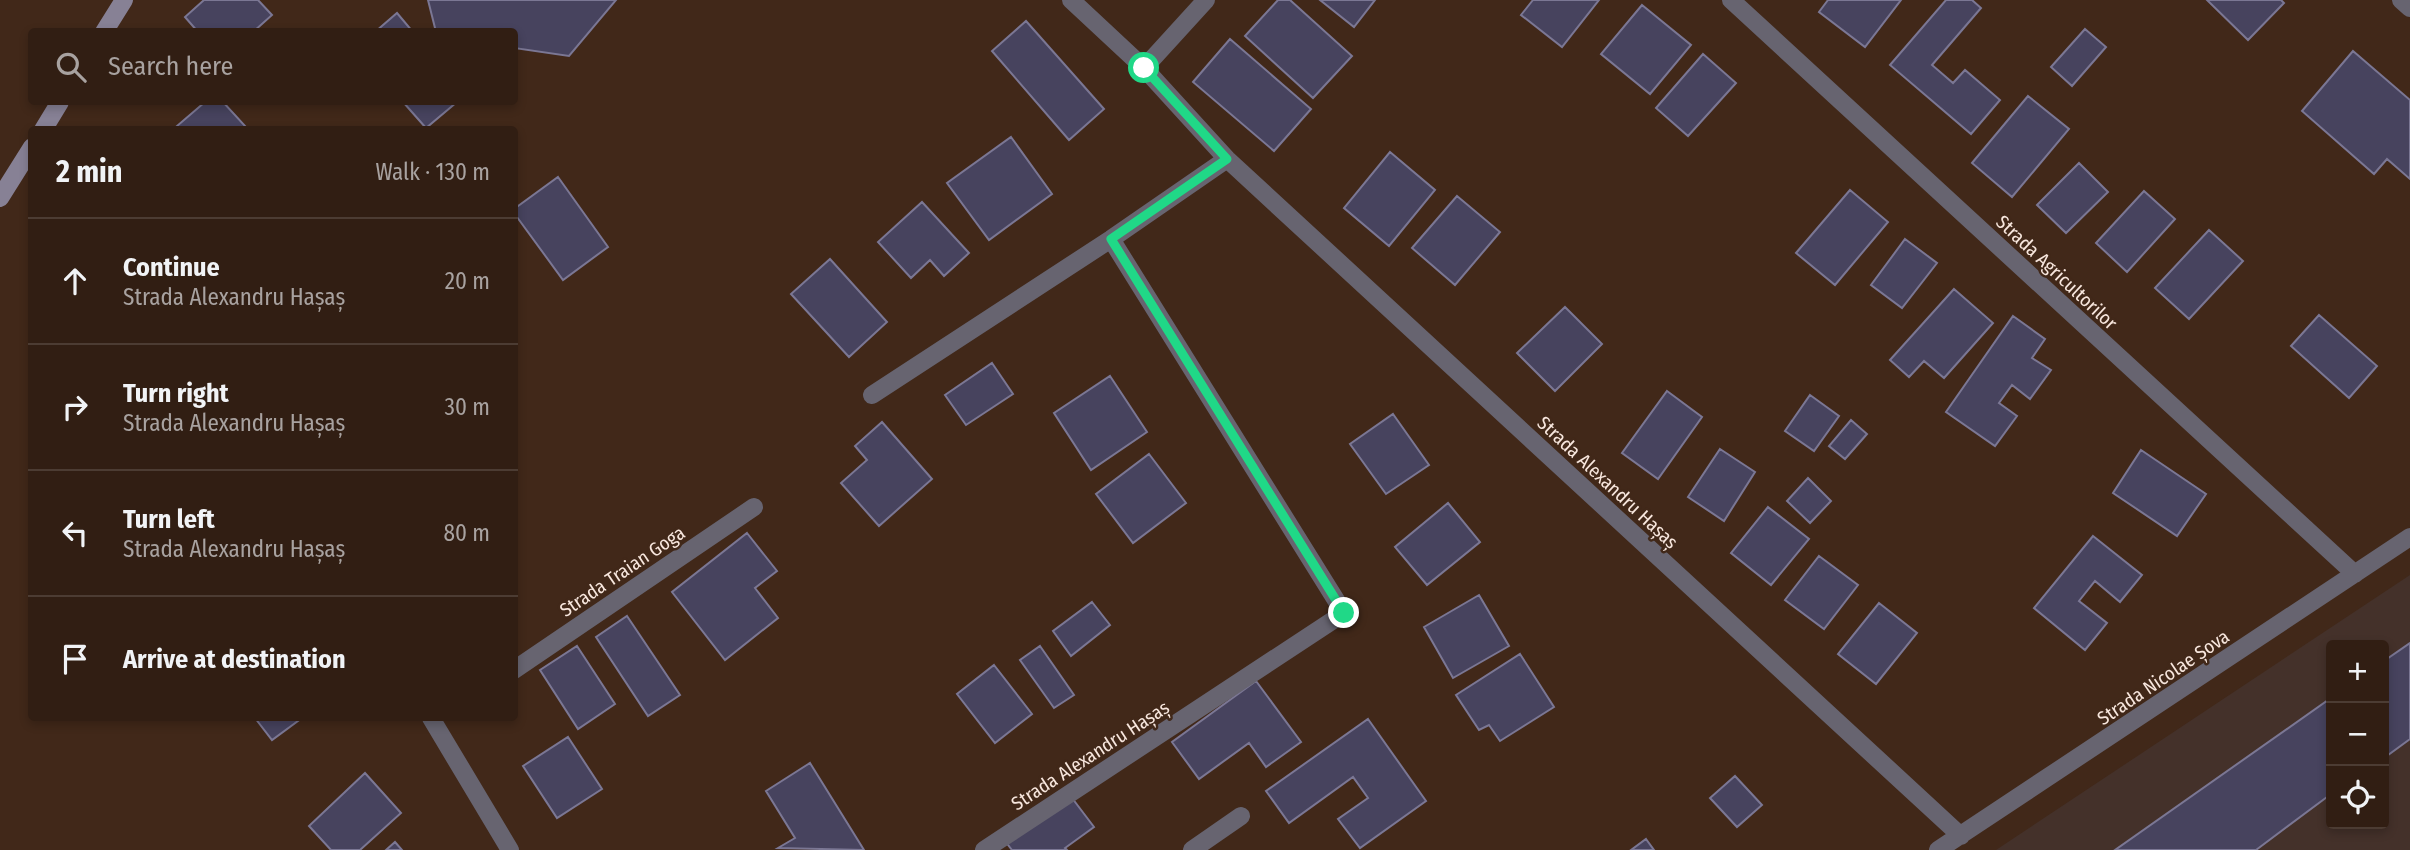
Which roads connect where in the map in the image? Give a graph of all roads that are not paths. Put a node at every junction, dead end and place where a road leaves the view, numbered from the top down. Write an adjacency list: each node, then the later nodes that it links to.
1 (124, 0): 7 (street)
2 (1071, 0): 8 (street, Strada Alexandru Hașaș)
3 (1206, 0): 8 (street)
4 (1731, 0): 18 (street, Strada Agricultorilor)
5 (2401, 0): 6 (street)
6 (2410, 8)
7 (106, 28)
8 (1144, 68): 12 (street, Strada Alexandru Hașaș)
9 (58, 105): 10 (street)
10 (46, 126)
11 (28, 153): 13 (street)
12 (1227, 159): 14 (street); 22 (street, Strada Alexandru Hașaș)
13 (0, 198)
14 (1111, 239): 15 (street); 24 (street, Strada Alexandru Hașaș)
15 (872, 395)
16 (754, 507): 19 (street, Strada Traian Goga)
17 (2410, 537): 18 (street, Strada Nicolae Șova)
18 (2355, 575): 22 (street, Strada Nicolae Șova)
19 (518, 667)
20 (438, 721): 23 (street)
21 (1241, 816): 25 (street)
22 (1961, 836): 26 (street, Strada Nicolae Șova)
23 (510, 850)
24 (984, 850)
25 (1192, 850)
26 (1938, 850)

